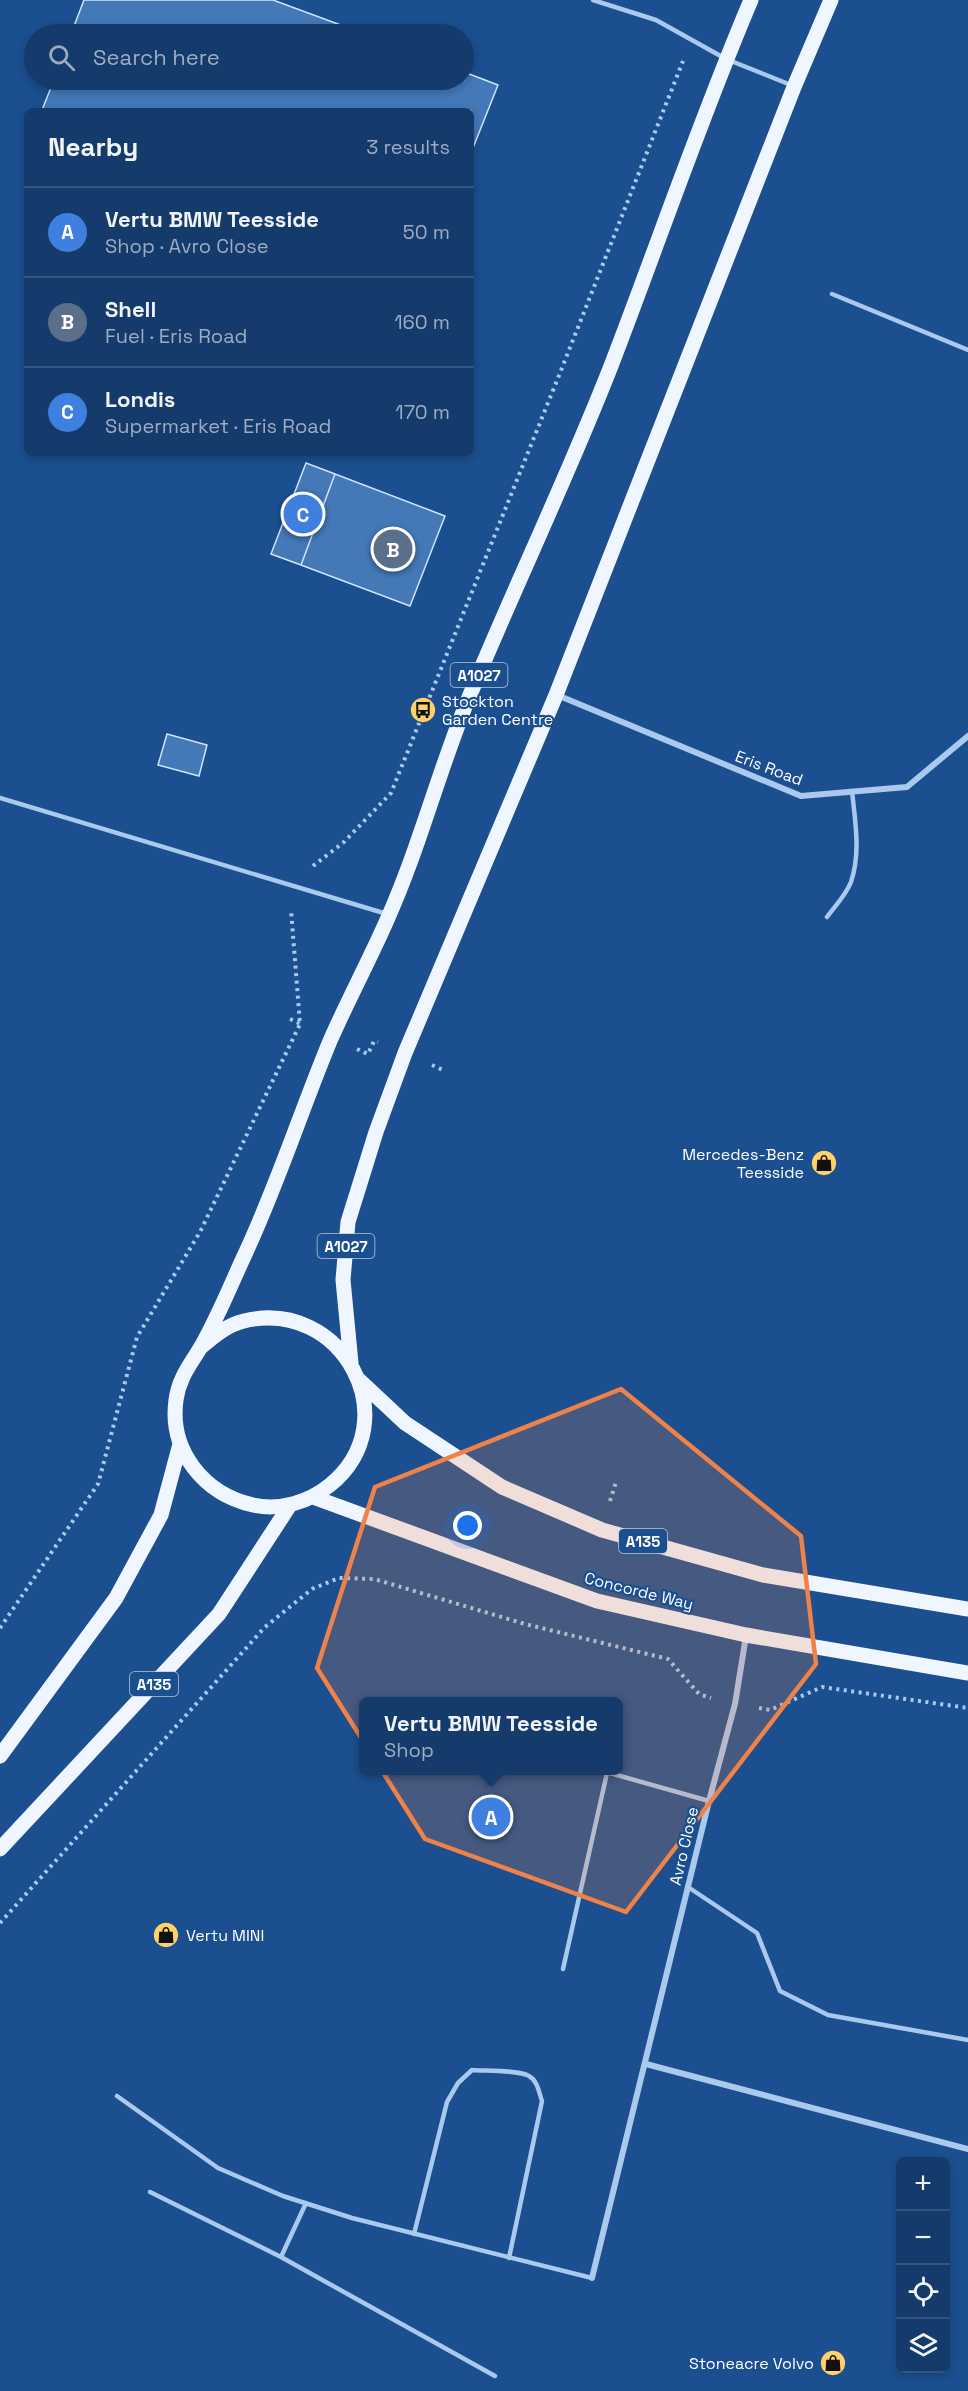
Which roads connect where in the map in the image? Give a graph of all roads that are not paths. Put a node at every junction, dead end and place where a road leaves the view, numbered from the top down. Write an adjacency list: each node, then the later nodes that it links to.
1 (593, 0): 4 (lane)
2 (751, 0): 4 (main road, A1027)
3 (831, 0): 5 (main road, A1027)
4 (726, 59): 5 (lane); 12 (main road, A1027)
5 (794, 87): 8 (main road, A1027)
6 (832, 294): 7 (lane)
7 (968, 350)
8 (556, 695): 10 (street, Eris Road); 15 (main road, A1027)
9 (968, 736): 10 (street, Eris Road)
10 (852, 791): 13 (lane)
11 (0, 798): 12 (lane)
12 (389, 915): 14 (main road, A1027)
13 (827, 917)
14 (201, 1347): 15 (main road); 17 (main road)
15 (351, 1363): 16 (main road)
16 (358, 1379): 18 (main road); 20 (main road, A135)
17 (180, 1444): 19 (main road); 23 (main road)
18 (314, 1497): 19 (main road); 21 (main road, Concorde Way)
19 (290, 1505): 27 (main road, A135)
20 (968, 1609)
21 (746, 1635): 22 (main road, Concorde Way); 26 (street, Avro Close)
22 (968, 1673)
23 (0, 1756)
24 (606, 1775): 29 (lane)
25 (613, 1775): 26 (lane)
26 (709, 1801): 28 (street, Avro Close)
27 (0, 1849)
28 (688, 1887): 30 (lane); 31 (street, Avro Close)
29 (563, 1969)
30 (968, 2040)
31 (646, 2064): 33 (street); 39 (street, Avro Close)
32 (117, 2096): 35 (lane)
33 (968, 2149)
34 (150, 2192): 37 (lane)
35 (306, 2203): 36 (lane); 37 (lane)
36 (414, 2234): 38 (lane); 38 (lane)
37 (281, 2257): 40 (lane)
38 (509, 2258): 39 (lane)
39 (592, 2278)
40 (495, 2376)

